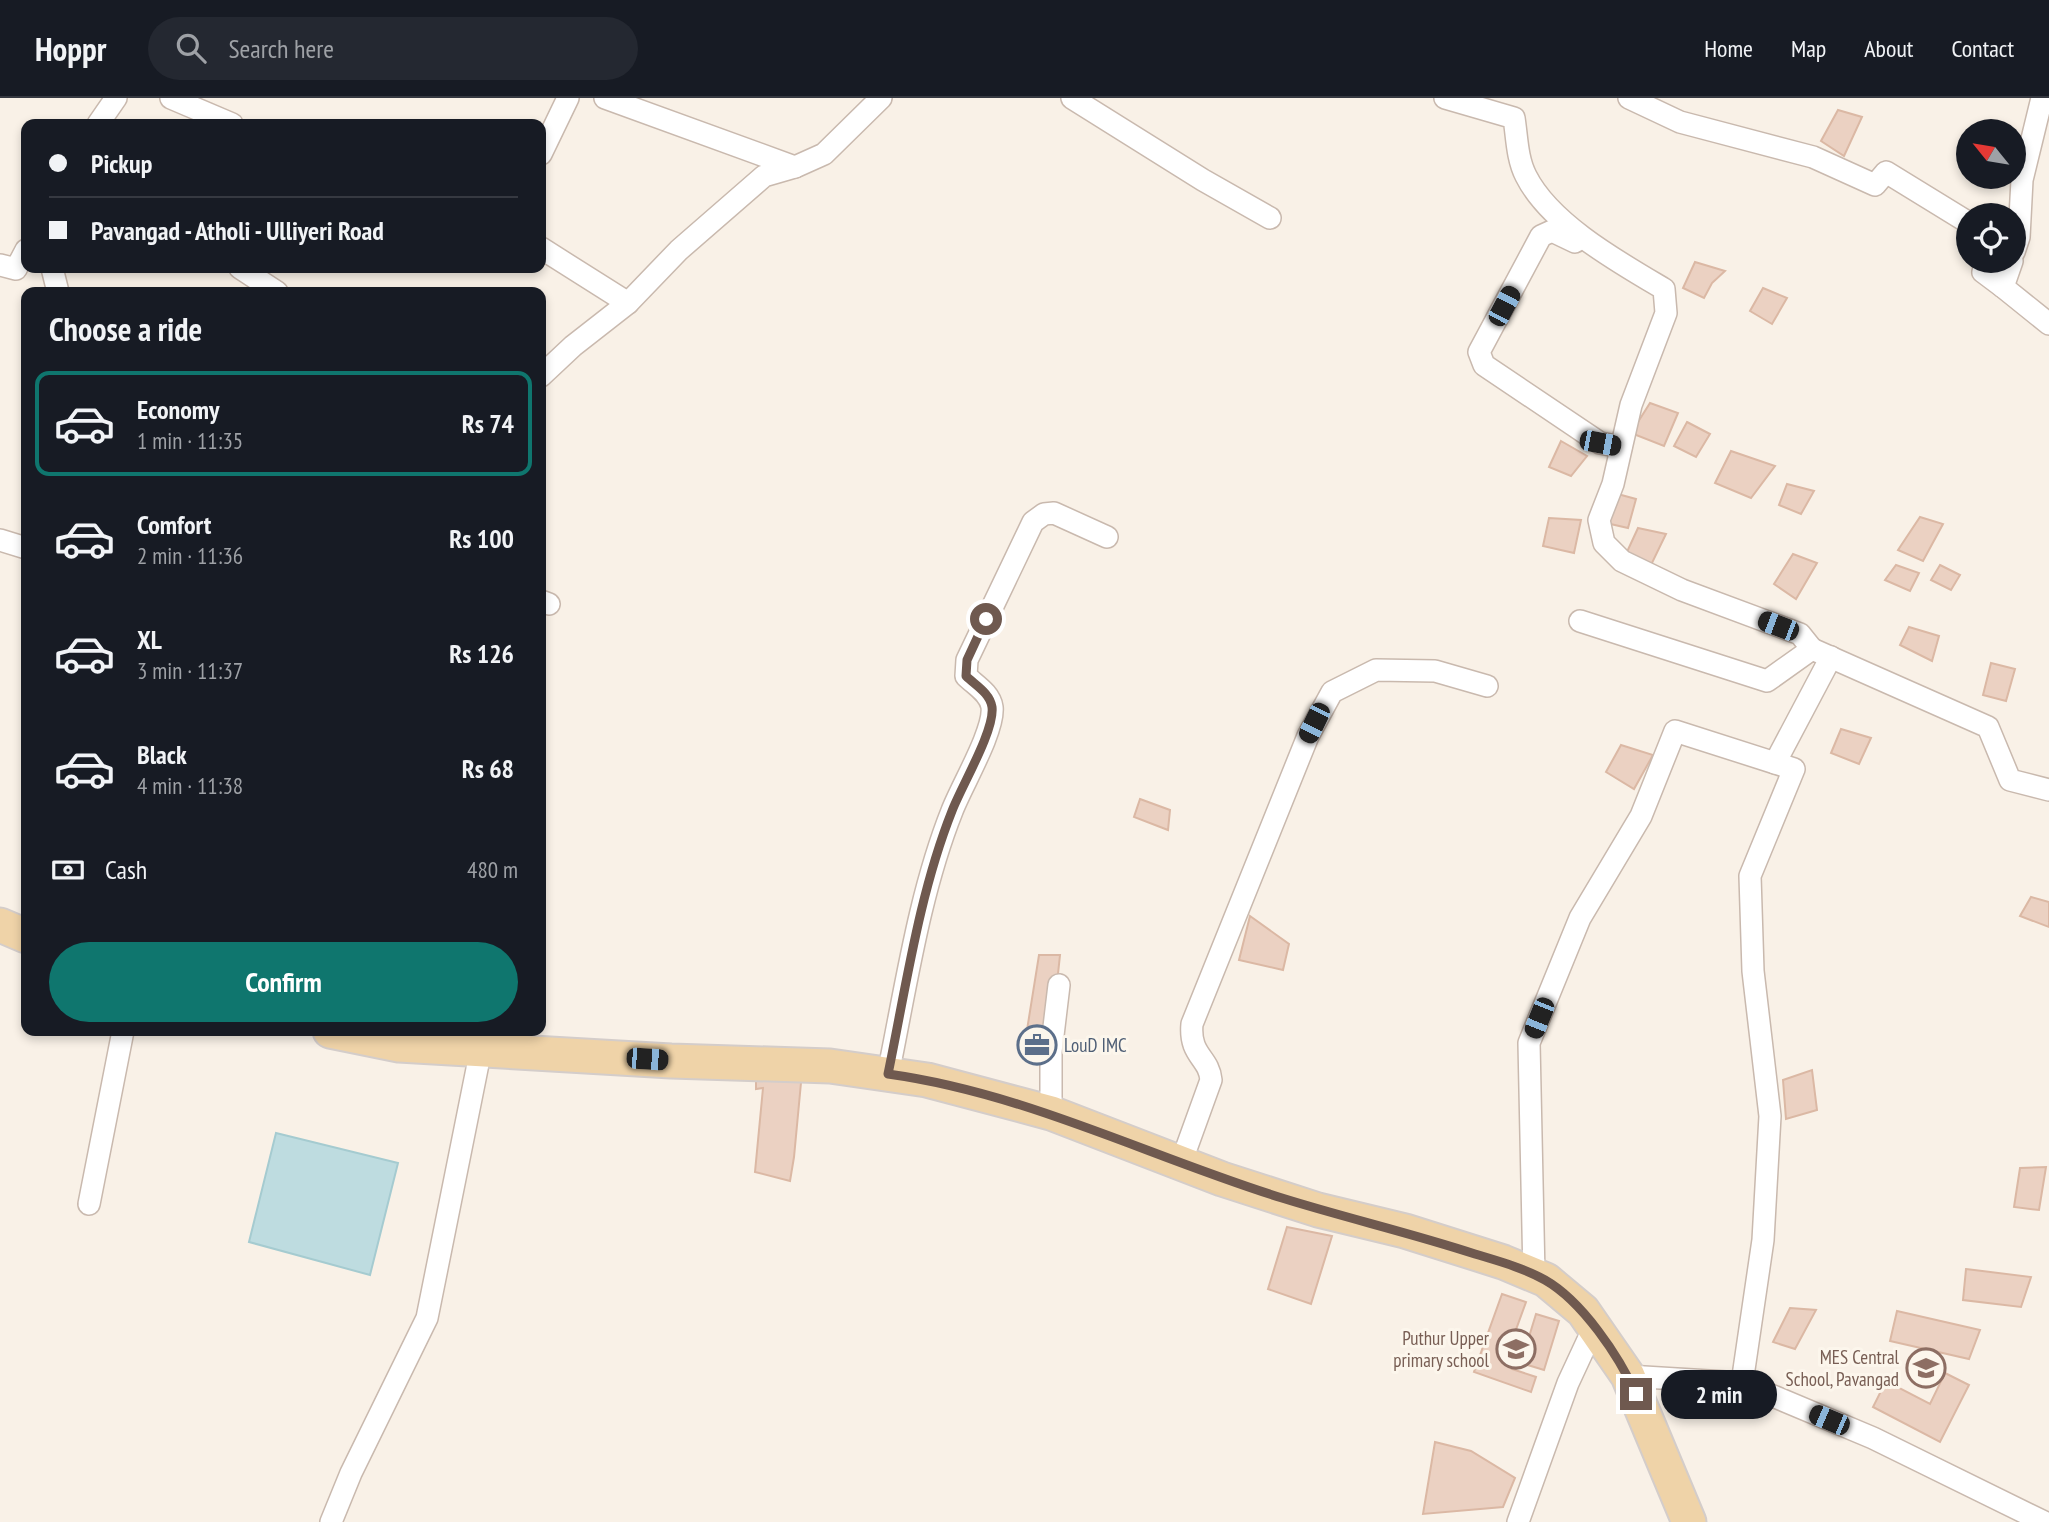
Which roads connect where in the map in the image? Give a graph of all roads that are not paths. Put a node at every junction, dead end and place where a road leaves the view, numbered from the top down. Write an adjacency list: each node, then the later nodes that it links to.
1 (116, 98): 11 (street)
2 (171, 98): 12 (street)
3 (568, 98): 13 (street)
4 (605, 98): 14 (street)
5 (881, 98): 14 (street)
6 (1072, 98): 17 (street)
7 (1445, 98): 10 (street)
8 (1629, 98): 16 (street)
9 (2042, 98): 15 (street)
10 (1518, 108): 18 (street)
11 (101, 119)
12 (220, 119)
13 (546, 144)
14 (795, 167): 27 (street)
15 (2021, 203)
16 (1956, 214)
17 (1270, 218)
18 (1580, 236): 30 (street); 30 (street)
19 (546, 251): 27 (street)
20 (21, 260): 21 (street)
21 (0, 265)
22 (248, 273): 25 (street)
23 (1984, 273): 26 (street)
24 (2007, 273): 26 (street)
25 (268, 287)
26 (2003, 287): 28 (street)
27 (628, 303): 29 (street)
28 (2049, 324)
29 (546, 371)
30 (1621, 447): 35 (street)
31 (1107, 537): 45 (street)
32 (0, 540): 33 (street)
33 (21, 546)
34 (1580, 621): 35 (street)
35 (1821, 653): 37 (street); 38 (street)
36 (1487, 686): 47 (street)
37 (1775, 763): 49 (street); 52 (street)
38 (2049, 790)
39 (0, 925): 40 (main road)
40 (21, 934)
41 (1059, 985): 46 (street)
42 (122, 1036): 48 (street)
43 (355, 1036): 44 (main road)
44 (481, 1049): 45 (main road); 53 (street)
45 (888, 1074): 46 (main road)
46 (1051, 1113): 47 (main road)
47 (1181, 1163): 49 (main road)
48 (89, 1204)
49 (1534, 1275): 50 (main road)
50 (1594, 1327): 51 (main road); 54 (street)
51 (1628, 1376): 52 (street); 55 (main road)
52 (1742, 1383): 56 (street)
53 (331, 1522)
54 (1518, 1522)
55 (1689, 1522)
56 (2044, 1522)

